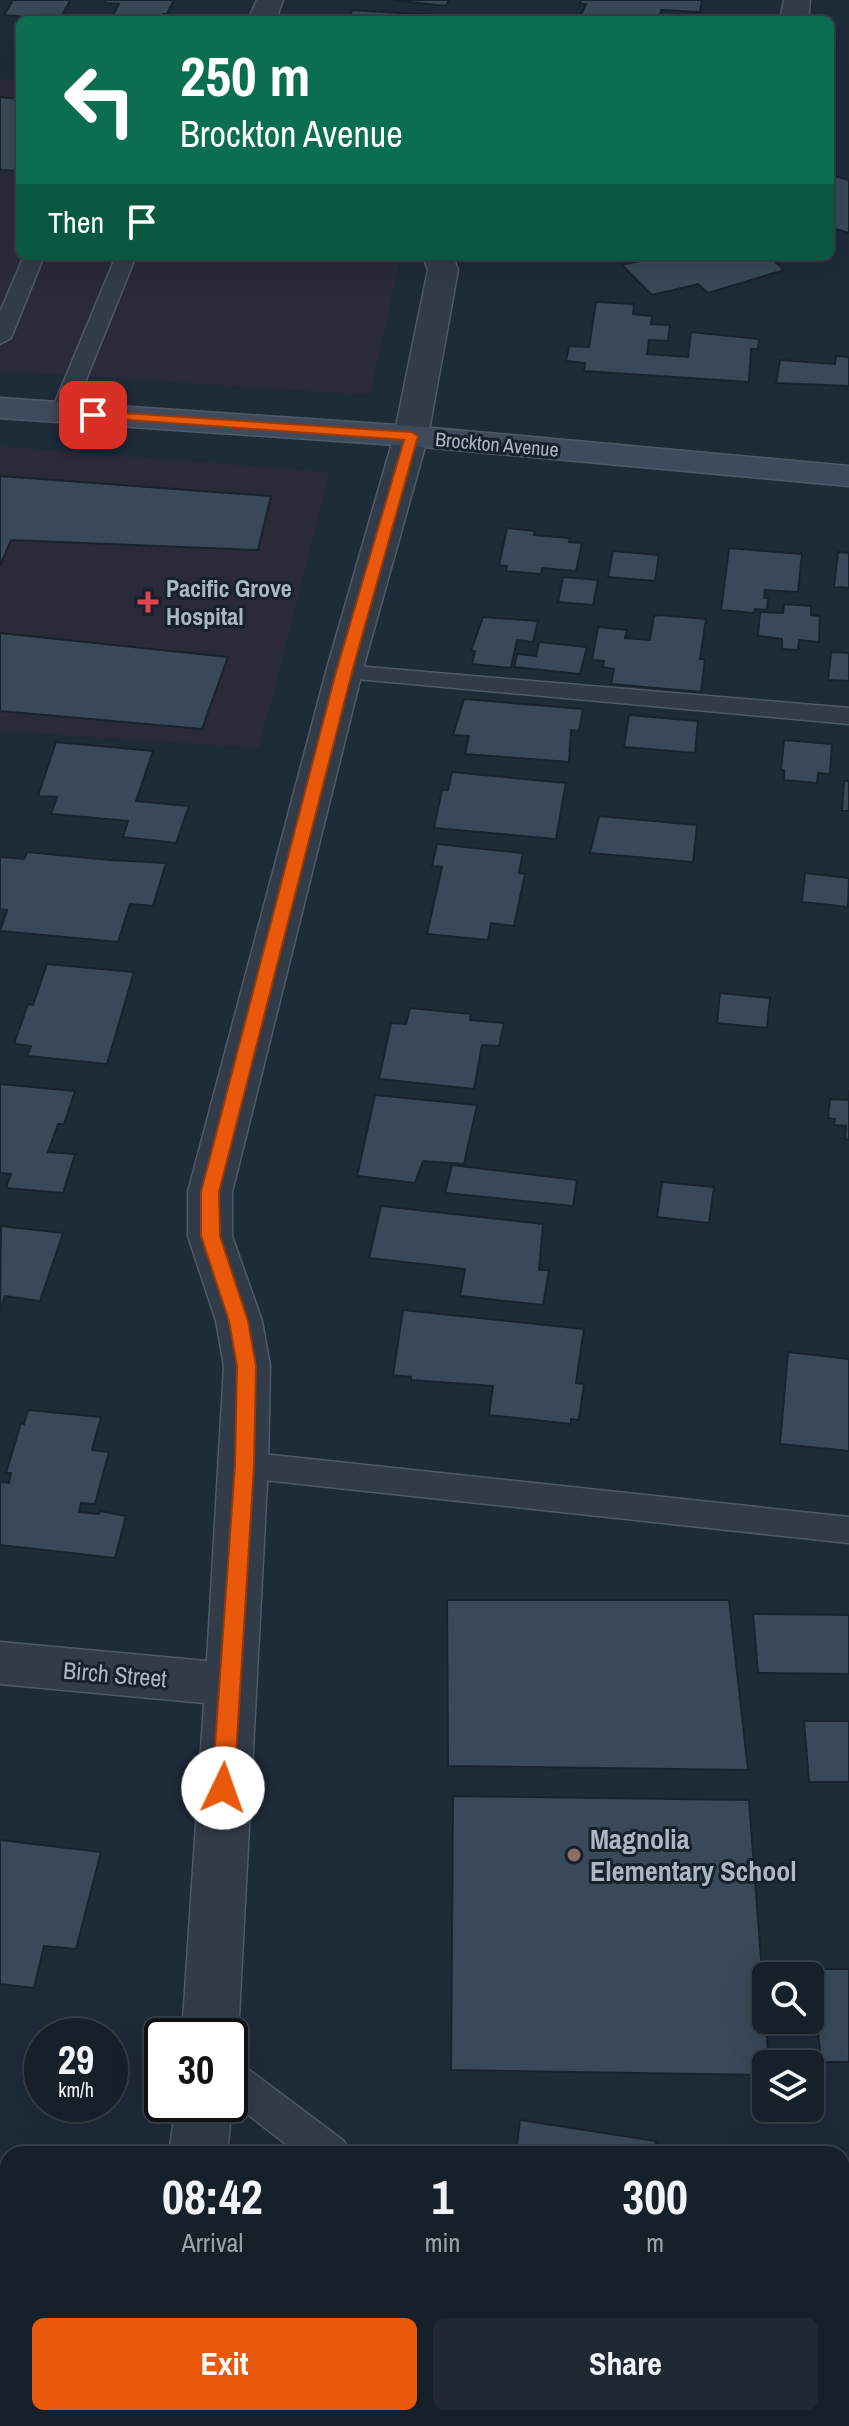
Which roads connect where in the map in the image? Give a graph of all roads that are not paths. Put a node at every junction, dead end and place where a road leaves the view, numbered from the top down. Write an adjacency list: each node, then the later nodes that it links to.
1 (32, 260): 4 (lane)
2 (124, 260): 6 (lane)
3 (439, 260): 7 (street)
4 (0, 338)
5 (0, 408): 6 (main road, Brockton Avenue)
6 (62, 412): 7 (main road, Brockton Avenue)
7 (411, 436): 8 (main road, Brockton Avenue); 9 (street)
8 (849, 476)
9 (344, 672): 10 (lane); 11 (street)
10 (849, 716)
11 (244, 1465): 12 (lane); 14 (street)
12 (849, 1530)
13 (0, 1663): 14 (street, Birch Street)
14 (229, 1684): 15 (street)
15 (211, 2018)
16 (248, 2092): 19 (lane)
17 (202, 2122): 18 (street)
18 (199, 2146)
19 (319, 2146)

